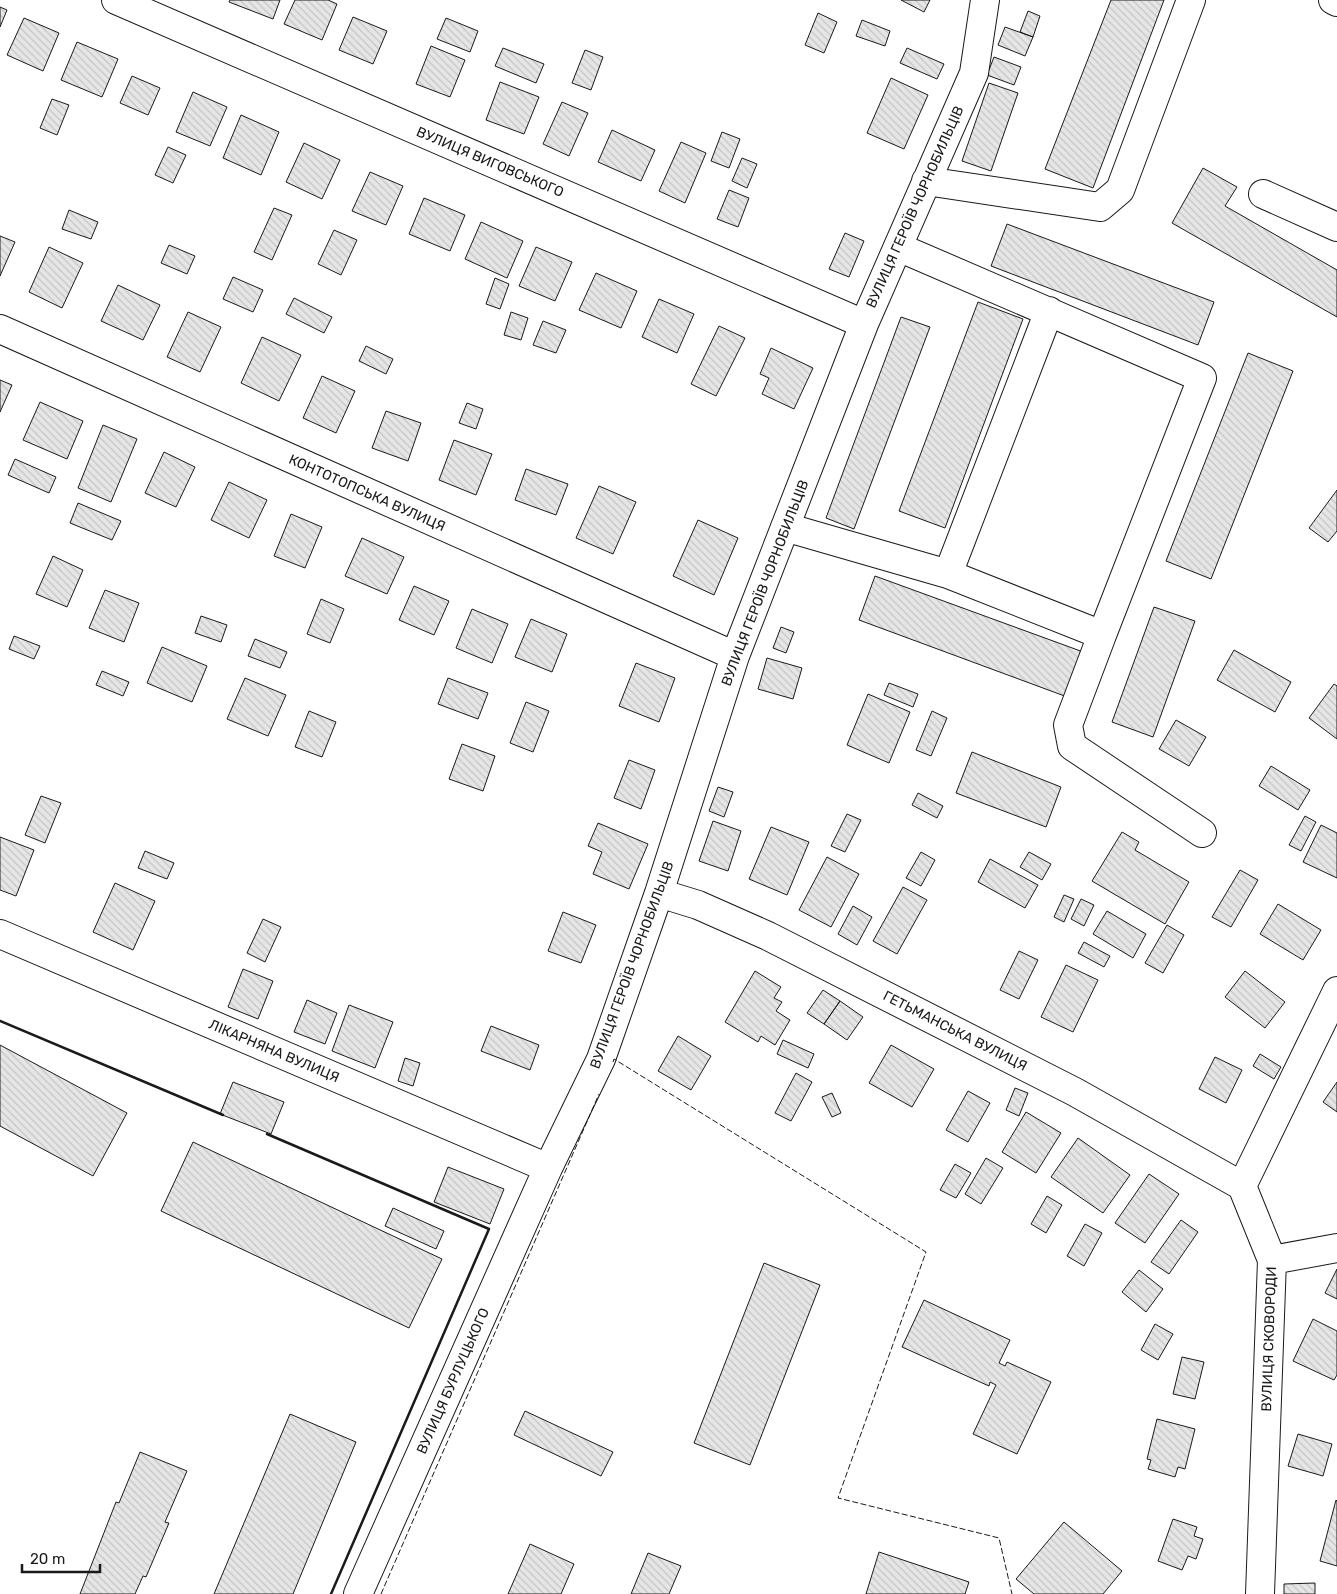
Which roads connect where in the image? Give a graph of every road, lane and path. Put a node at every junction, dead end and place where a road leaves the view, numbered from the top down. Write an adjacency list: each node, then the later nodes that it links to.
1 (116, 0): 11 (street, ВУЛИЦЯ ВИГОВСЬКОГО)
2 (985, 0): 6 (street, ВУЛИЦЯ ГЕРОЇВ ЧОРНОБИЛЬЦІВ)
3 (1191, 0): 6 (street)
4 (1333, 0): 5 (street)
5 (1337, 2)
6 (926, 181): 9 (street, ВУЛИЦЯ ГЕРОЇВ ЧОРНОБИЛЬЦІВ)
7 (1264, 194): 8 (street)
8 (1337, 227)
9 (898, 247): 10 (street); 11 (street, ВУЛИЦЯ ГЕРОЇВ ЧОРНОБИЛЬЦІВ)
10 (1048, 311): 14 (street); 15 (street)
11 (864, 324): 13 (street, ВУЛИЦЯ ГЕРОЇВ ЧОРНОБИЛЬЦІВ)
12 (0, 329): 16 (street, КОНТОТОПСЬКА ВУЛИЦЯ)
13 (785, 527): 14 (street); 16 (street, ВУЛИЦЯ ГЕРОЇВ ЧОРНОБИЛЬЦІВ)
14 (948, 574): 15 (street)
15 (1102, 635): 17 (street)
16 (735, 656): 18 (street, ВУЛИЦЯ ГЕРОЇВ ЧОРНОБИЛЬЦІВ)
17 (1202, 833)
18 (659, 893): 21 (street, ВУЛИЦЯ ГЕРОЇВ ЧОРНОБИЛЬЦІВ); 22 (street, ГЕТЬМАНСЬКА ВУЛИЦЯ)
19 (0, 934): 21 (street, ЛІКАРНЯНА ВУЛИЦЯ)
20 (1337, 991): 22 (street)
21 (548, 1168): 25 (street, ВУЛИЦЯ БУРЛУЦЬКОГО)
22 (1242, 1186): 24 (street, ВУЛИЦЯ СКОВОРОДИ)
23 (1337, 1248): 24 (street)
24 (1272, 1260): 26 (street, ВУЛИЦЯ СКОВОРОДИ)
25 (358, 1594)
26 (1260, 1594)

